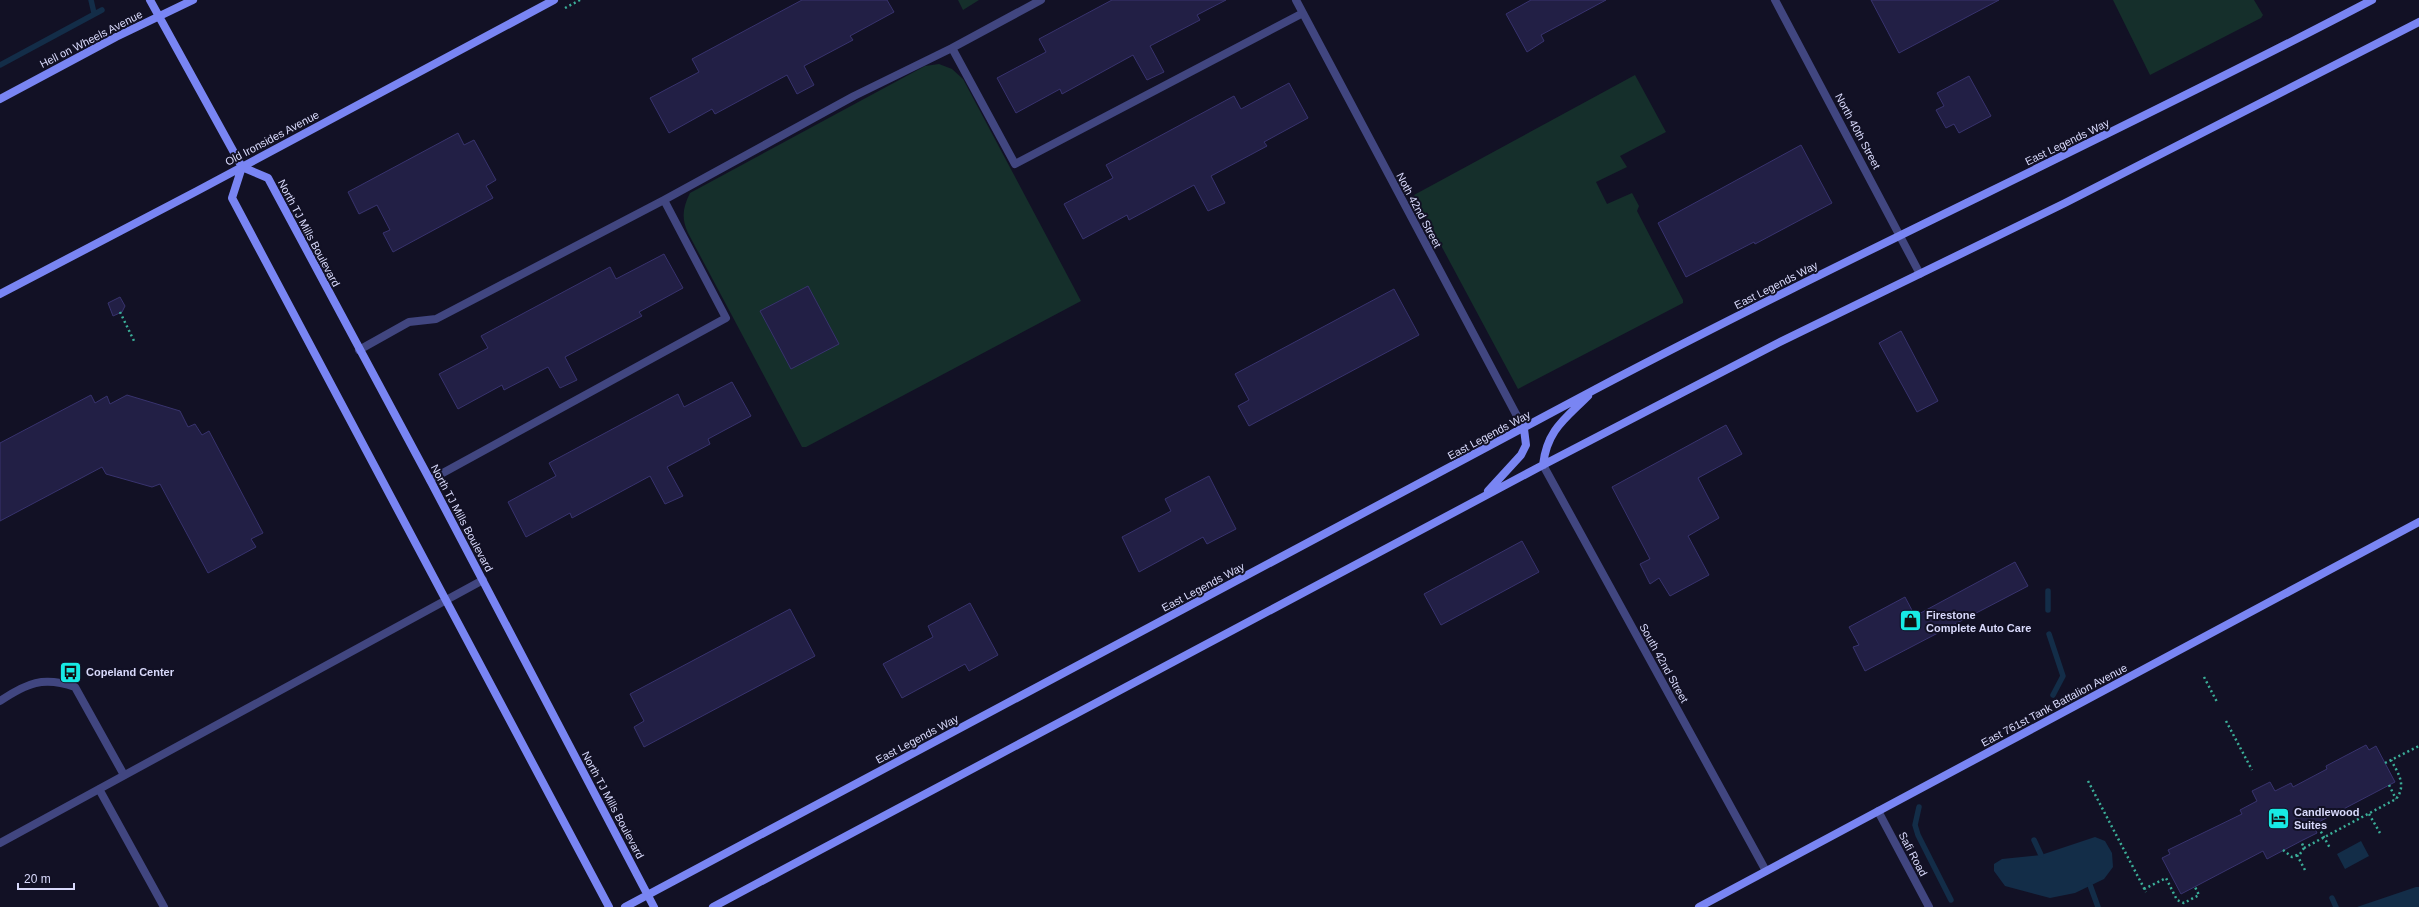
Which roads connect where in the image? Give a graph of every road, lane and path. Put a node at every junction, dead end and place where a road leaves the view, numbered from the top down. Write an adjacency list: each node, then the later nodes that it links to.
1 (150, 0): 9 (street)
2 (193, 0): 9 (street, Hell on Wheels Avenue)
3 (554, 0): 13 (street, Old Ironsides Avenue)
4 (1041, 0): 11 (street)
5 (1296, 0): 8 (street, Noth 42nd Street)
6 (1775, 0): 15 (street, North 40th Street)
7 (2372, 0): 15 (street, East Legends Way)
8 (1303, 12): 11 (street); 22 (street, Noth 42nd Street)
9 (159, 17): 12 (street, Hell on Wheels Avenue); 13 (street)
10 (2419, 22): 16 (street)
11 (952, 48): 14 (street)
12 (0, 99)
13 (242, 167): 17 (street, Old Ironsides Avenue); 20 (street, North TJ Mills Boulevard); 28 (street)
14 (664, 200): 20 (street); 24 (street)
15 (1900, 235): 16 (street, North 40th Street); 21 (street, East Legends Way)
16 (1920, 274): 23 (street)
17 (0, 294)
18 (120, 312): 19 (path)
19 (135, 343)
20 (359, 350): 24 (street, North TJ Mills Boulevard)
21 (1595, 390): 22 (street, East Legends Way); 23 (street)
22 (1524, 428): 25 (street); 56 (street, East Legends Way)
23 (1543, 464): 25 (street); 53 (street, South 42nd Street)
24 (430, 480): 27 (street, North TJ Mills Boulevard)
25 (1483, 496): 61 (street)
26 (2419, 522): 42 (street, East 761st Tank Battalion Avenue)
27 (483, 580): 28 (street); 56 (street, North TJ Mills Boulevard)
28 (444, 601): 37 (street); 58 (street)
29 (2204, 677): 31 (path)
30 (0, 701): 37 (street)
31 (2217, 702)
32 (2226, 721): 36 (path)
33 (2419, 746): 34 (path)
34 (2391, 760): 35 (path); 41 (path)
35 (2385, 764)
36 (2252, 770)
37 (124, 775): 40 (street)
38 (2088, 781): 55 (path)
39 (2389, 785): 41 (path)
40 (99, 789): 48 (street); 57 (street)
41 (2396, 799): 43 (path)
42 (1878, 811): 53 (street, East 761st Tank Battalion Avenue); 63 (street, Safi Road)
43 (2369, 814): 45 (path); 46 (path)
44 (2316, 823): 46 (path)
45 (2380, 833)
46 (2324, 838): 49 (path); 50 (path)
47 (2301, 841): 49 (path)
48 (0, 843)
49 (2304, 848): 52 (path)
50 (2330, 848)
51 (2283, 850): 52 (path)
52 (2297, 855): 54 (path)
53 (1766, 871): 62 (street, East 761st Tank Battalion Avenue)
54 (2306, 872)
55 (2195, 887)
56 (648, 895): 59 (street, East Legends Way); 60 (street, North TJ Mills Boulevard)
57 (164, 907)
58 (609, 907)
59 (625, 907)
60 (654, 907)
61 (713, 907)
62 (1699, 907)
63 (1929, 907)

